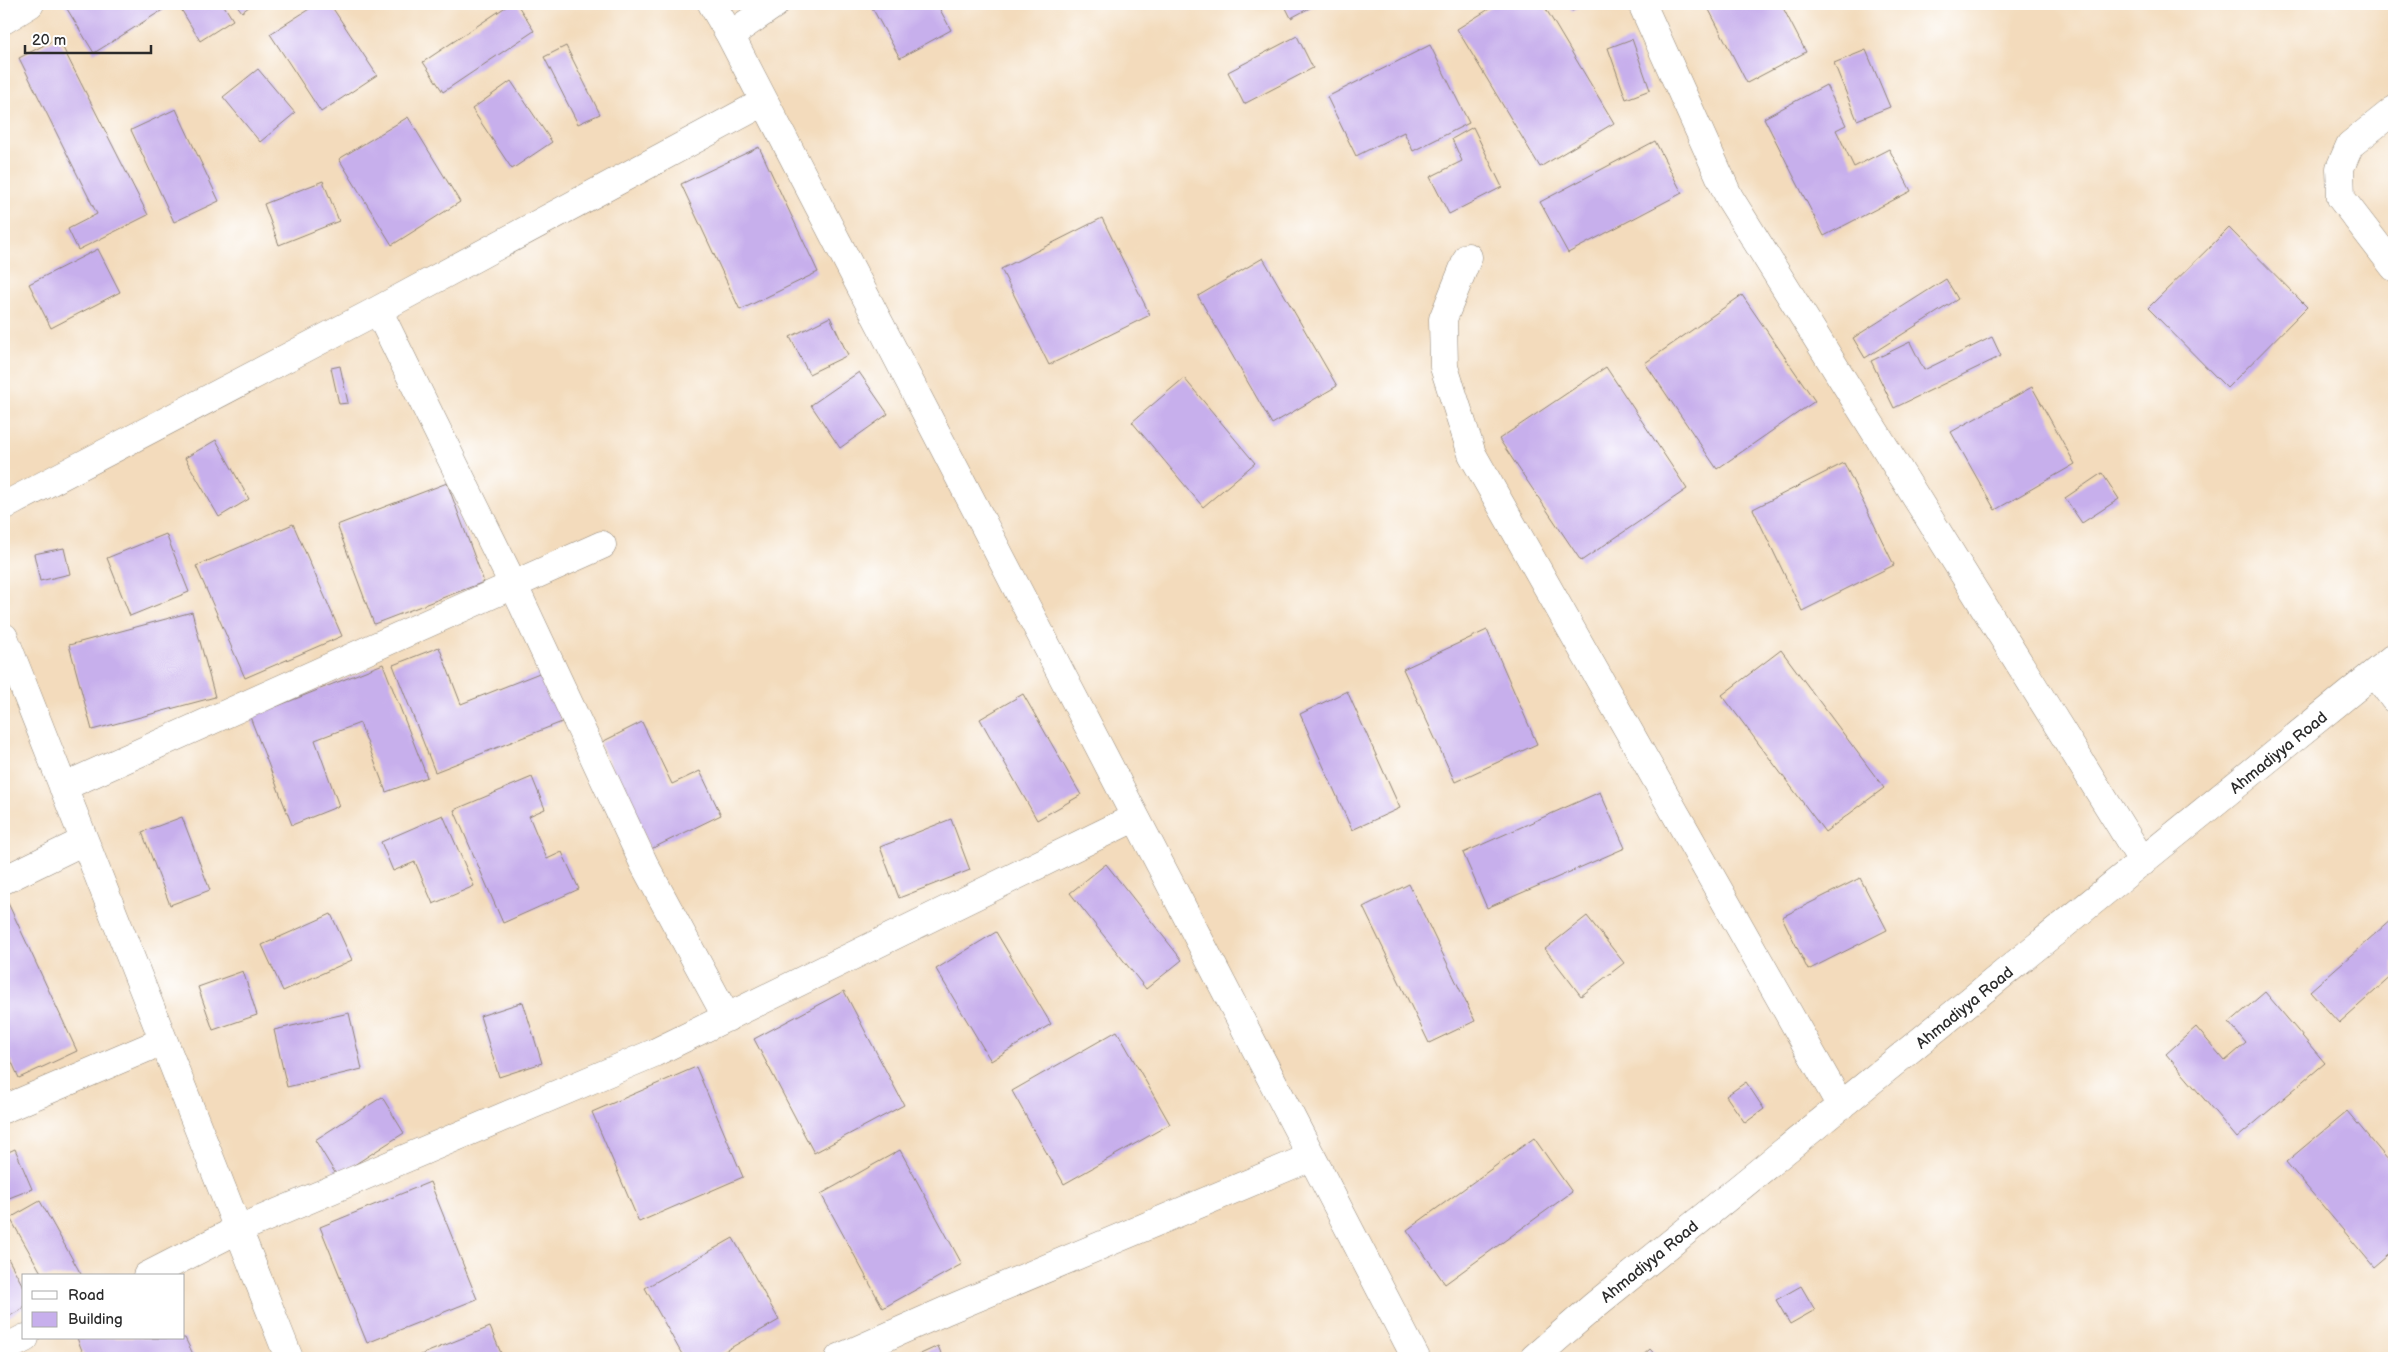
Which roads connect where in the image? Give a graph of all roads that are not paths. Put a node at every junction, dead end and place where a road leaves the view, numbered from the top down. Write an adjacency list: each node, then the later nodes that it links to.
1 (30, 4): 5 (street)
2 (712, 4): 6 (street)
3 (775, 4): 6 (street)
4 (1642, 4): 21 (street)
5 (4, 20)
6 (730, 35): 7 (street)
7 (764, 102): 11 (street); 19 (street)
8 (2394, 110): 10 (street)
9 (1468, 257): 25 (street)
10 (2394, 268)
11 (378, 310): 12 (street); 14 (street)
12 (4, 506)
13 (602, 545): 14 (street)
14 (513, 584): 18 (street); 23 (street)
15 (4, 637): 18 (street)
16 (2385, 665): 17 (street); 21 (street, Ahmadiyya Road)
17 (2394, 699)
18 (63, 787): 20 (street)
19 (1134, 818): 23 (street); 27 (street)
20 (84, 841): 22 (street); 24 (street)
21 (2143, 862): 25 (street, Ahmadiyya Road)
22 (4, 880)
23 (727, 1018): 28 (street)
24 (163, 1041): 26 (street); 28 (street)
25 (1841, 1106): 35 (street, Ahmadiyya Road)
26 (4, 1109)
27 (1311, 1156): 33 (street); 34 (street)
28 (238, 1229): 29 (street); 32 (street)
29 (151, 1274)
30 (22, 1340): 31 (street)
31 (4, 1349)
32 (289, 1358)
33 (839, 1358)
34 (1416, 1358)
35 (1534, 1358)

